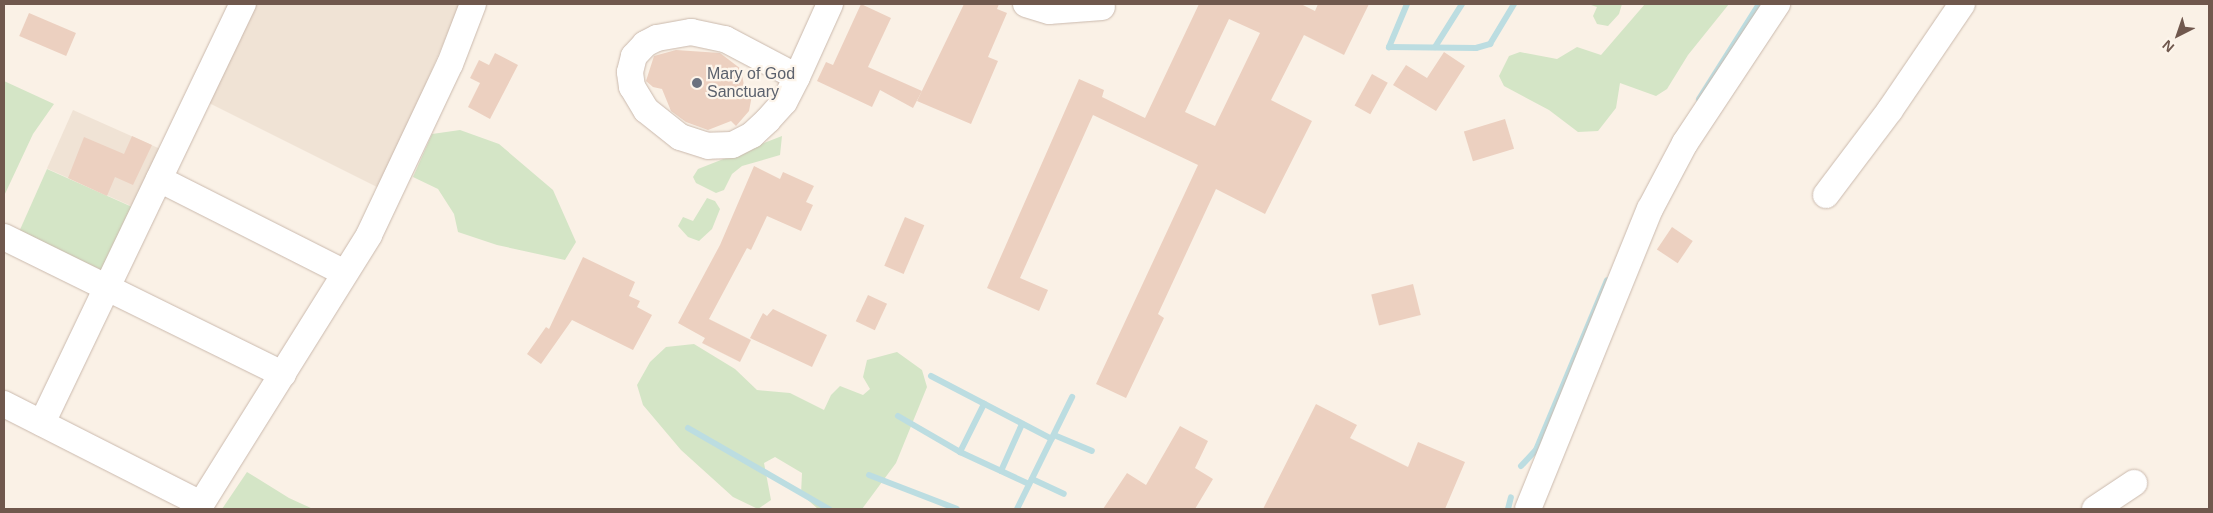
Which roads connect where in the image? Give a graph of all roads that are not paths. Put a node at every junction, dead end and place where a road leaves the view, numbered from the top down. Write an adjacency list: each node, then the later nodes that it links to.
1 (243, 4): 9 (street)
2 (473, 4): 12 (street)
3 (830, 4): 8 (street)
4 (1026, 4): 7 (street)
5 (1777, 4): 19 (street)
6 (1962, 4): 10 (street)
7 (1102, 7)
8 (797, 77): 8 (street)
9 (159, 179): 12 (street); 13 (street)
10 (1826, 196)
11 (4, 236): 13 (street)
12 (345, 273): 14 (street)
13 (107, 286): 14 (street); 16 (street)
14 (283, 374): 18 (street)
15 (4, 404): 16 (street)
16 (42, 423): 18 (street)
17 (2134, 483): 20 (street)
18 (199, 507)
19 (1528, 509)
20 (2095, 509)

